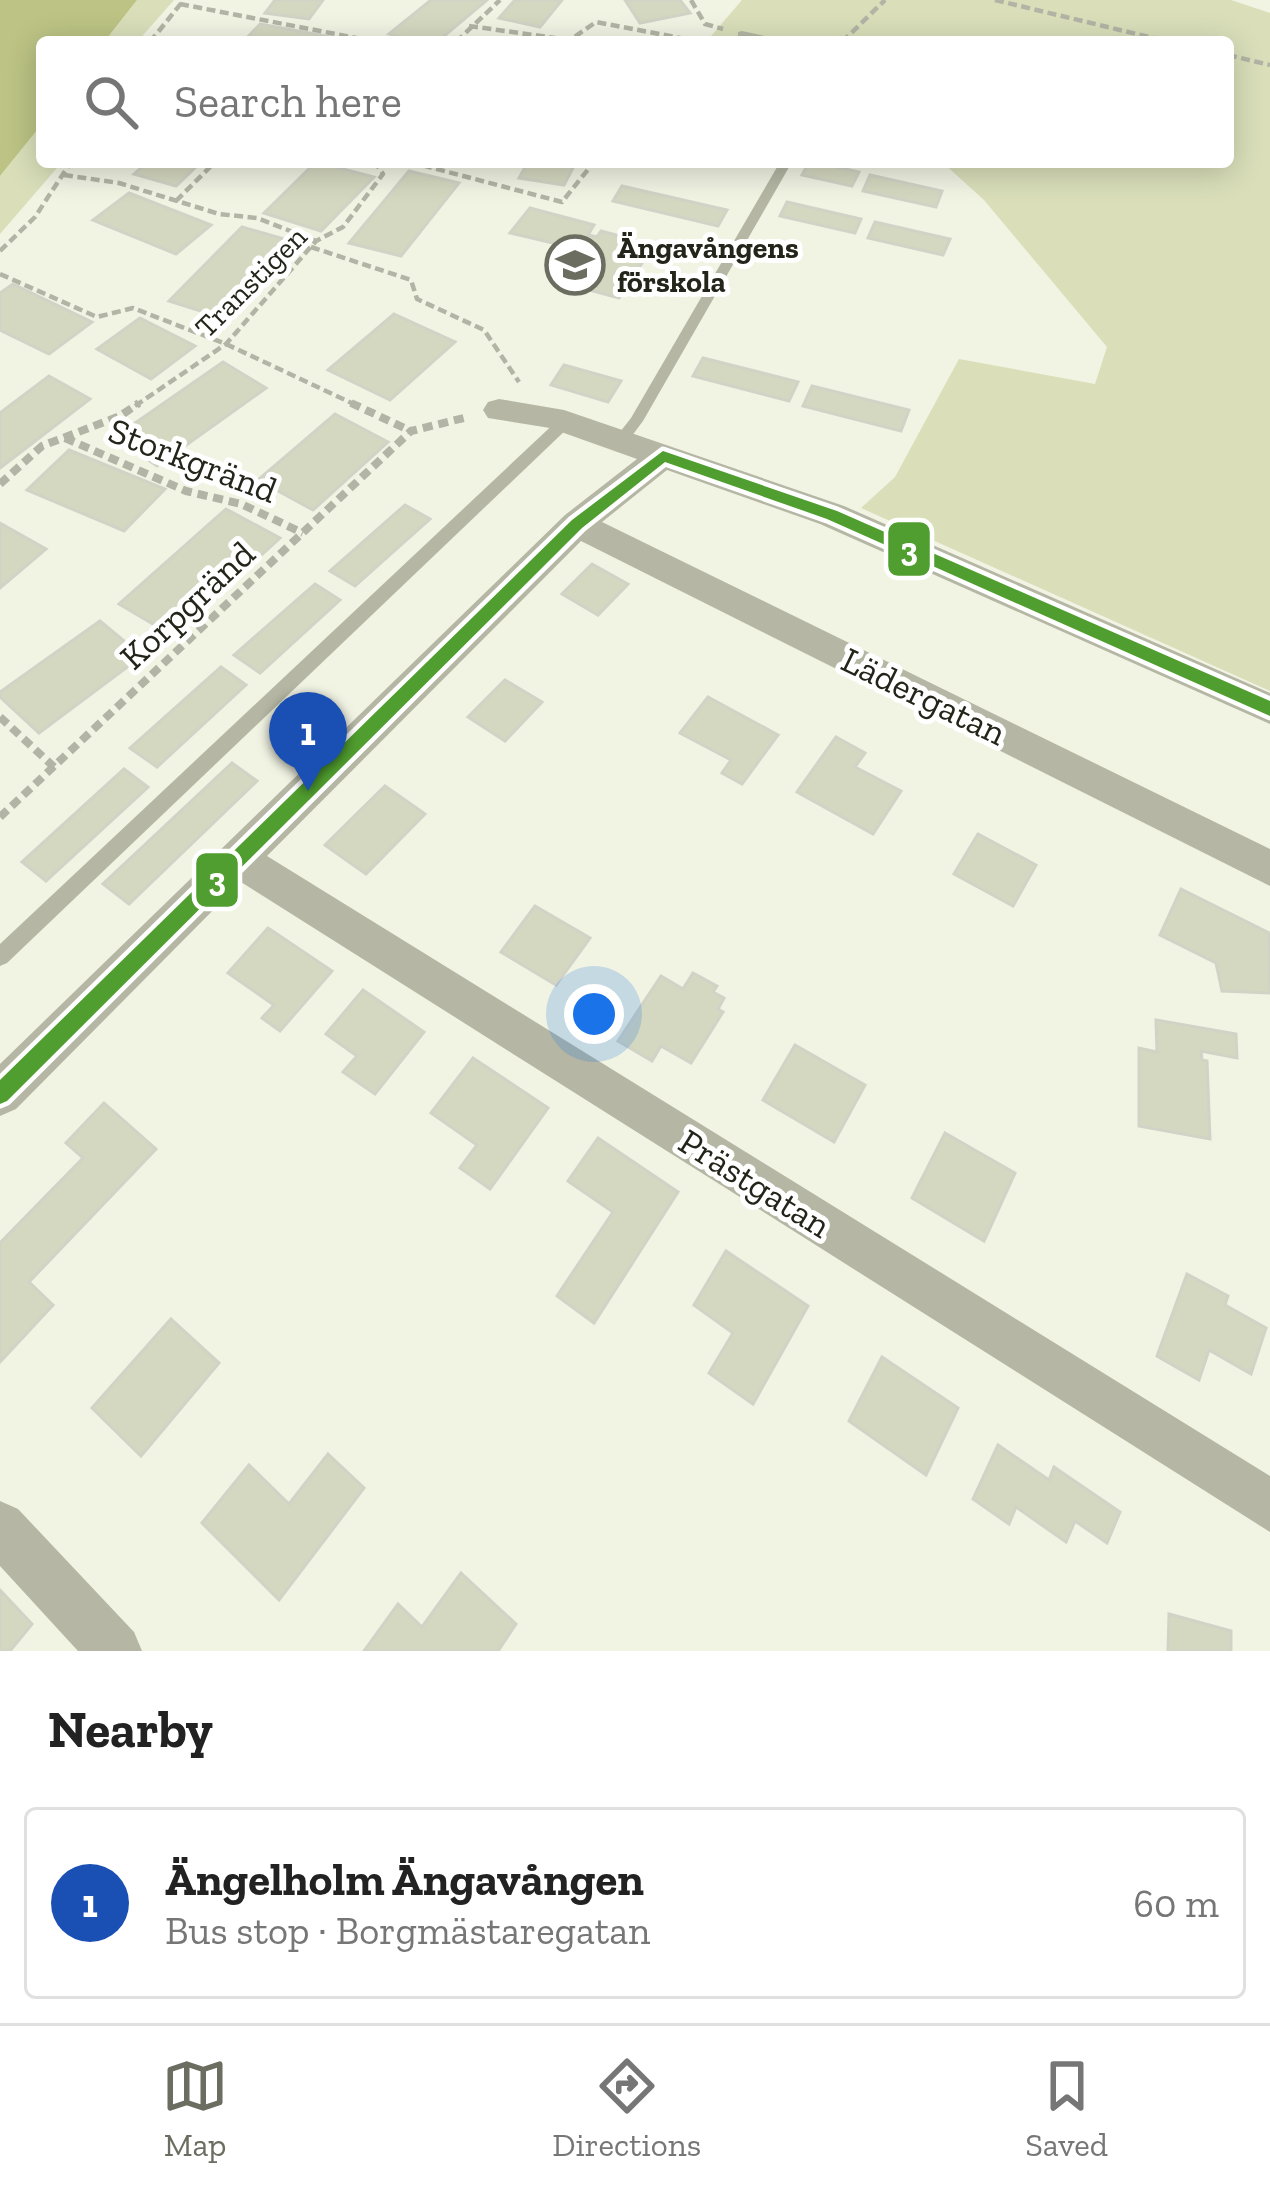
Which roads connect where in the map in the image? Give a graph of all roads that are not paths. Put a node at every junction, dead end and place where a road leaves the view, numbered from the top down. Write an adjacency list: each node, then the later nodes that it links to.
1 (742, 34): 2 (lane)
2 (751, 36)
3 (783, 168): 6 (lane)
4 (499, 410): 5 (street)
5 (566, 422): 6 (street); 12 (lane)
6 (620, 441): 7 (street)
7 (663, 456): 8 (street); 9 (street)
8 (578, 524): 10 (street); 11 (street, Lädergatan)
9 (1270, 709)
10 (240, 860): 13 (street); 14 (street, Prästgatan)
11 (1270, 868)
12 (0, 957)
13 (0, 1094)
14 (1270, 1507)
15 (0, 1527): 16 (street)
16 (115, 1651)

